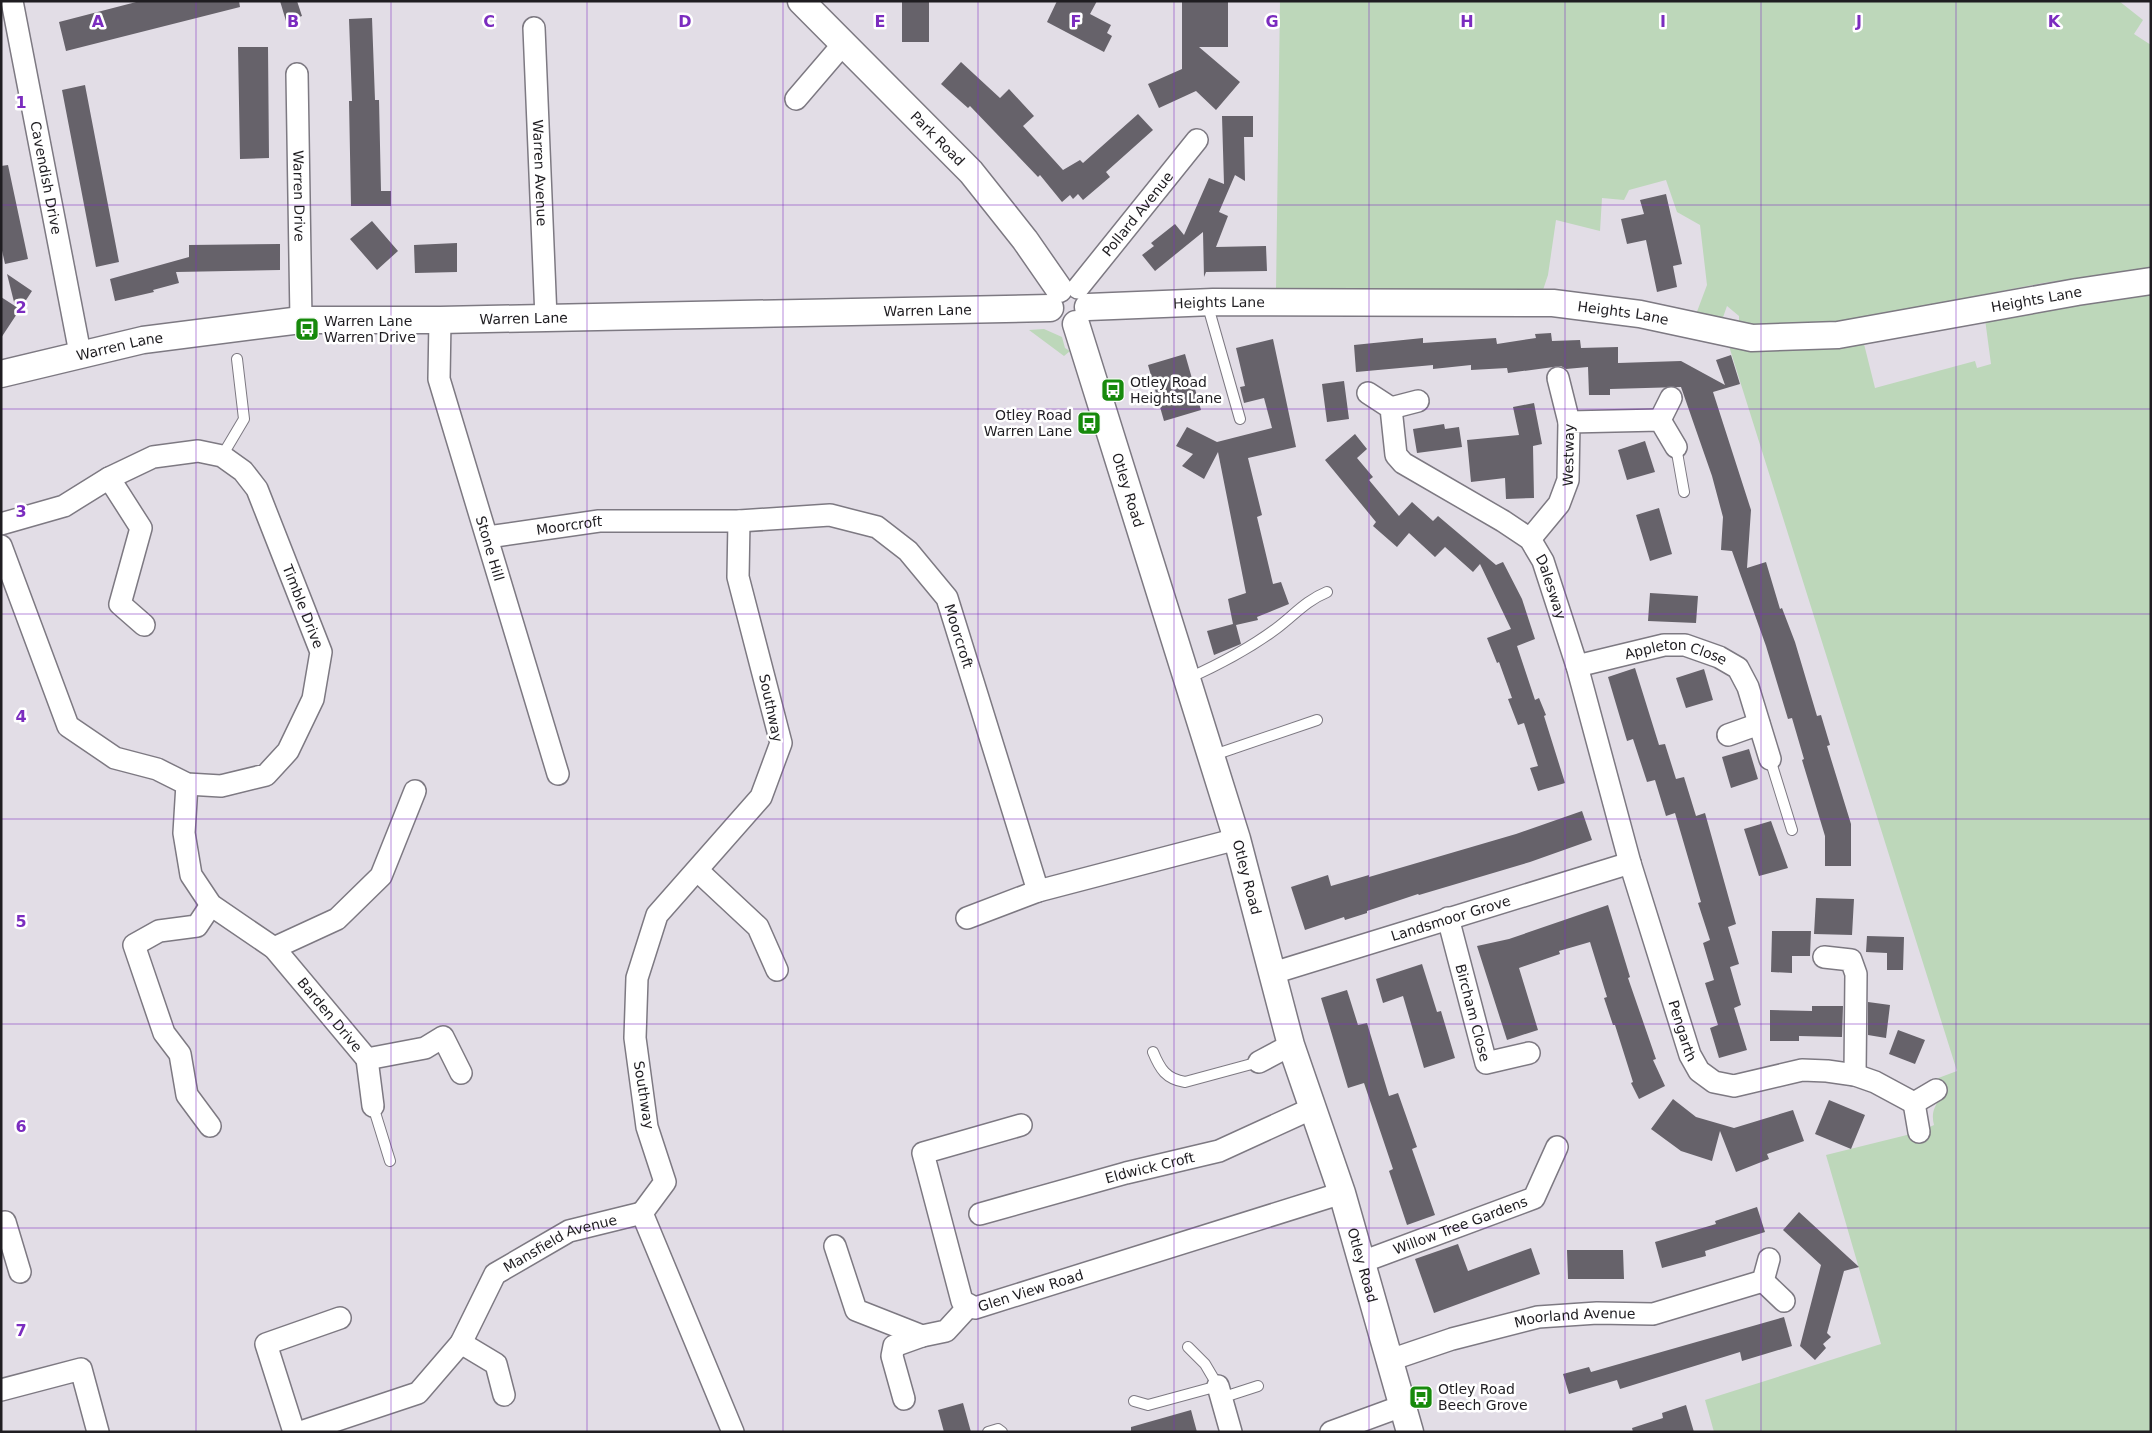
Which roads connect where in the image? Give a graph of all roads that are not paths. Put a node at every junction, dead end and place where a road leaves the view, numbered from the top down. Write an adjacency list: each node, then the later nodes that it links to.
1 (12, 1): 14 (street, Cavendish Drive)
2 (801, 1): 4 (street, Park Road)
3 (534, 28): 11 (street, Warren Avenue)
4 (844, 43): 6 (street); 10 (street, Park Road)
5 (297, 74): 12 (street, Warren Drive)
6 (796, 99)
7 (1197, 140): 10 (street, Pollard Avenue)
8 (2151, 281): 9 (street, Heights Lane)
9 (1207, 302): 10 (street, Heights Lane); 22 (lane)
10 (1070, 303): 11 (street, Warren Lane); 37 (street, Otley Road)
11 (546, 318): 13 (street, Warren Lane)
12 (301, 320): 13 (street, Warren Lane); 14 (street, Warren Lane)
13 (440, 320): 31 (street, Stone Hill)
14 (80, 353): 16 (street, Warren Lane)
15 (237, 359): 26 (lane)
16 (1, 374)
17 (1558, 378): 24 (street)
18 (1368, 393): 21 (street)
19 (1671, 398): 23 (street)
20 (1418, 401): 21 (street)
21 (1391, 408): 32 (street, Dalesway)
22 (1240, 419)
23 (1660, 420): 24 (street, Westway); 25 (street)
24 (1569, 422): 32 (street, Westway)
25 (1676, 448): 28 (lane)
26 (222, 456): 27 (street, Timble Drive); 44 (street, Timble Drive)
27 (109, 478): 30 (street, Timble Drive); 35 (street)
28 (1684, 492)
29 (738, 521): 31 (street, Moorcroft); 49 (street, Southway); 50 (street, Moorcroft)
30 (1, 524)
31 (488, 537): 43 (street, Stone Hill)
32 (1530, 539): 36 (street, Dalesway)
33 (1, 546): 44 (street, Timble Drive)
34 (1328, 592): 37 (lane)
35 (144, 626)
36 (1577, 666): 39 (street, Appleton Close); 48 (street, Dalesway)
37 (1189, 678): 41 (street, Otley Road)
38 (1317, 720): 41 (lane)
39 (1759, 724): 40 (street); 42 (street, Appleton Close)
40 (1728, 735)
41 (1210, 756): 47 (street, Otley Road)
42 (1770, 760): 46 (lane)
43 (558, 774)
44 (187, 784): 51 (street, Barden Drive)
45 (415, 791): 54 (street)
46 (1792, 830)
47 (1237, 838): 50 (street); 57 (street, Otley Road)
48 (1630, 863): 53 (street, Landsmoor Grove); 64 (street, Pengarth)
49 (698, 870): 56 (street); 75 (street, Southway)
50 (1038, 891): 52 (street)
51 (211, 904): 54 (street, Barden Drive); 70 (street)
52 (967, 918)
53 (1448, 918): 57 (street, Landsmoor Grove); 60 (street, Bircham Close)
54 (274, 948): 61 (street, Barden Drive)
55 (1824, 957): 64 (street)
56 (777, 970)
57 (1273, 973): 58 (street, Otley Road)
58 (1292, 1045): 62 (street); 68 (street, Otley Road)
59 (1153, 1052): 62 (lane)
60 (1529, 1053)
61 (367, 1059): 63 (street, Barden Drive); 67 (street)
62 (1259, 1062)
63 (461, 1073)
64 (1855, 1075): 66 (street, Pengarth)
65 (1936, 1090): 66 (street)
66 (1914, 1103): 71 (street)
67 (374, 1106): 73 (lane)
68 (1313, 1108): 74 (street, Otley Road); 76 (street, Eldwick Croft)
69 (1021, 1125): 84 (street, Glen View Road)
70 (210, 1126)
71 (1919, 1132)
72 (1558, 1147): 80 (street, Willow Tree Gardens)
73 (390, 1161)
74 (1342, 1193): 80 (street, Otley Road); 84 (street, Glen View Road)
75 (642, 1213): 87 (street, Mansfield Avenue); 100 (street)
76 (980, 1214)
77 (1, 1223): 81 (street)
78 (835, 1246): 86 (street)
79 (1769, 1259): 82 (street)
80 (1362, 1262): 89 (street, Otley Road)
81 (20, 1272)
82 (1763, 1281): 83 (street); 89 (street, Moorland Avenue)
83 (1784, 1301)
84 (968, 1307): 86 (street)
85 (340, 1318): 98 (street)
86 (922, 1336): 94 (street)
87 (461, 1343): 93 (street); 99 (street, Mansfield Avenue)
88 (1188, 1347): 92 (lane)
89 (1390, 1360): 96 (street, Otley Road)
90 (1258, 1386): 92 (lane)
91 (1, 1390): 97 (street)
92 (1219, 1392): 95 (lane); 103 (street)
93 (504, 1395)
94 (904, 1400)
95 (1134, 1401)
96 (1402, 1406): 104 (street); 105 (street, Otley Road)
97 (98, 1432)
98 (294, 1432)
99 (301, 1432)
100 (733, 1432)
101 (988, 1432): 102 (lane)
102 (1002, 1432)
103 (1231, 1432)
104 (1331, 1432)
105 (1410, 1432)

